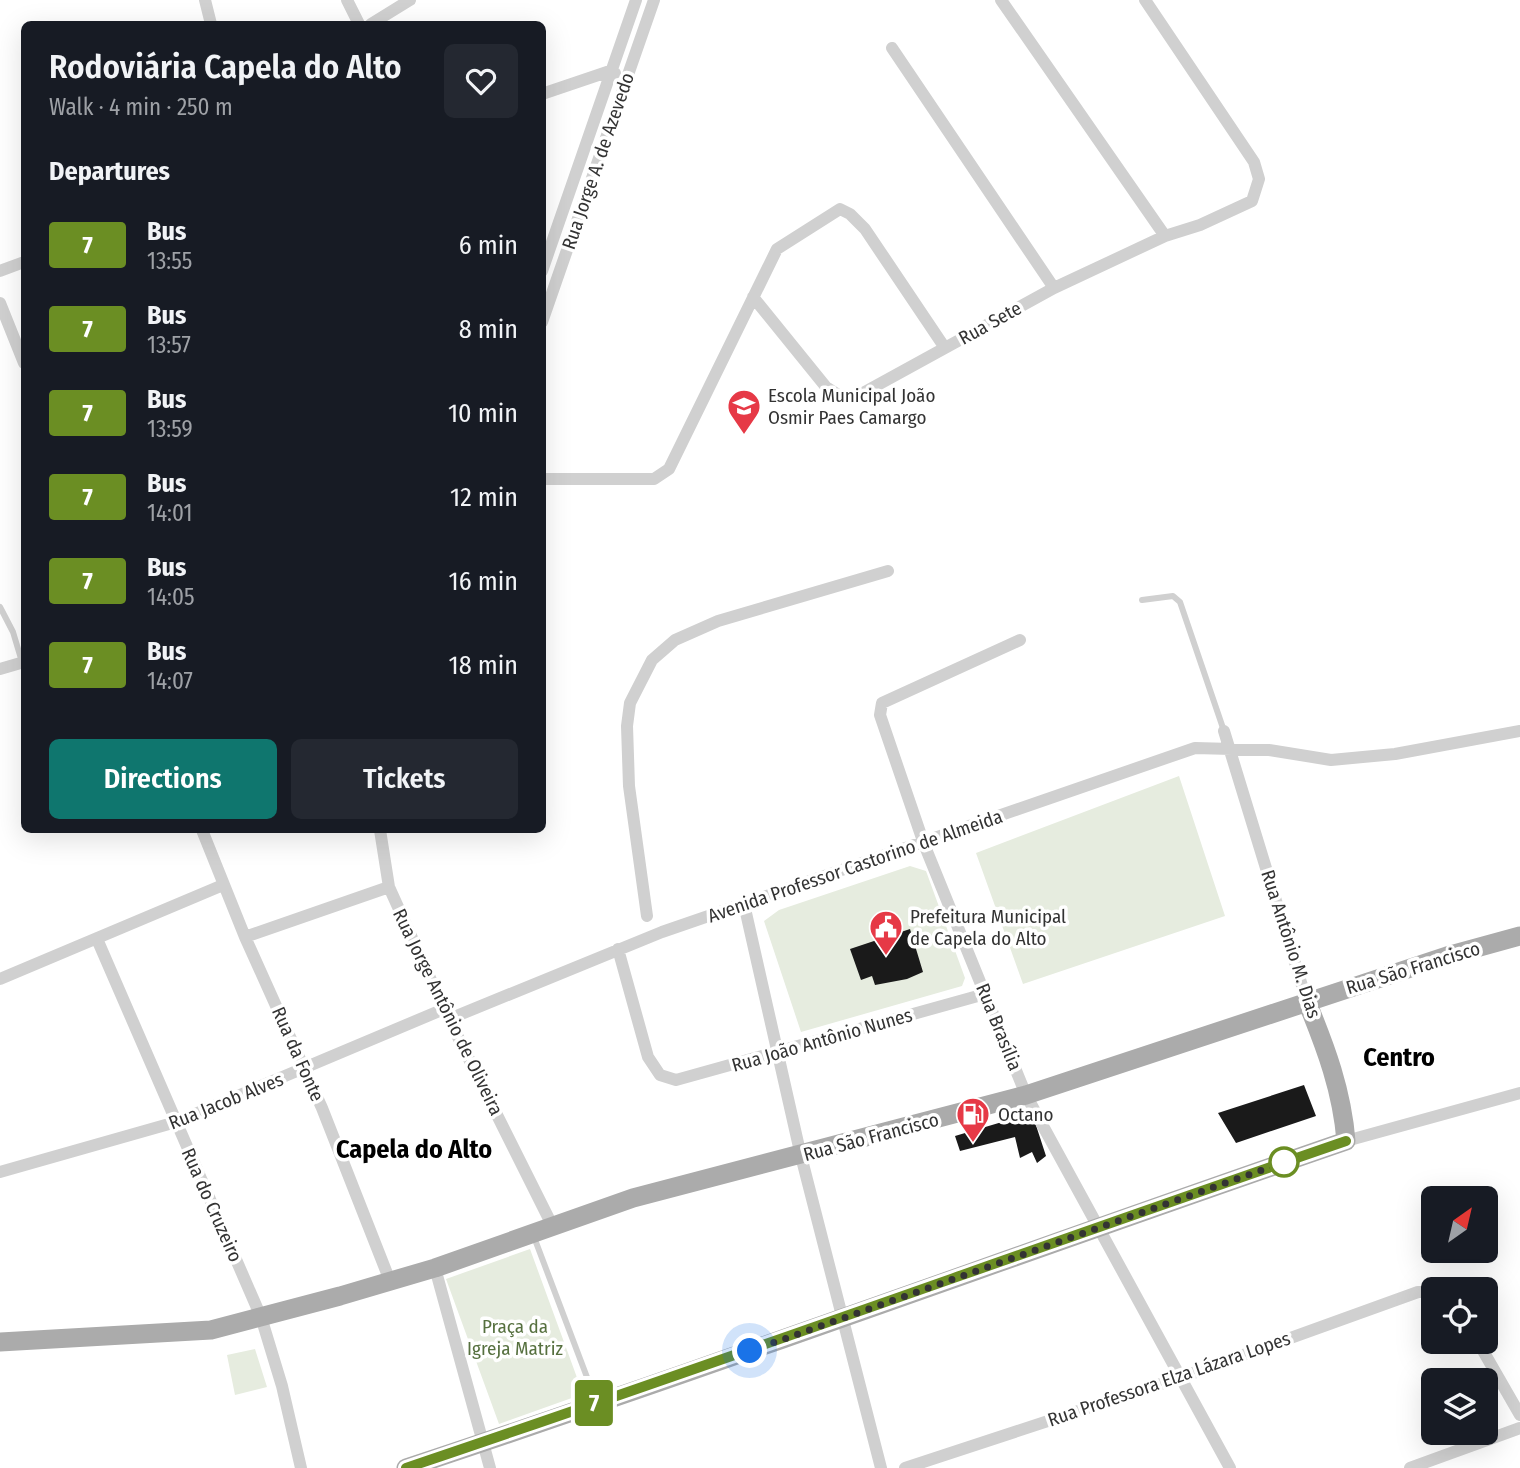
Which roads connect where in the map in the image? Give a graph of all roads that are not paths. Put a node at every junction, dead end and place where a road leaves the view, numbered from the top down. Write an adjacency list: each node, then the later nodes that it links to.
1 (205, 0): 8 (street)
2 (347, 0): 9 (street)
3 (410, 0): 10 (street)
4 (636, 0): 12 (street, Rua Jorge A. de Azevedo)
5 (654, 0): 13 (street, Rua Jorge A. de Azevedo)
6 (1001, 0): 15 (street)
7 (1145, 0): 15 (street, Rua Sete)
8 (210, 21)
9 (358, 21)
10 (375, 21)
11 (892, 48): 19 (street)
12 (610, 71): 13 (street); 14 (street); 16 (street, Rua Jorge A. de Azevedo)
13 (627, 76): 22 (street, Rua Jorge A. de Azevedo)
14 (546, 93)
15 (1165, 236): 19 (street, Rua Sete)
16 (546, 259)
17 (21, 263): 18 (street)
18 (0, 271)
19 (1054, 288): 23 (street, Rua Sete)
20 (753, 297): 23 (street, Rua Sete); 23 (street); 25 (street)
21 (0, 303): 24 (street)
22 (546, 310)
23 (945, 348)
24 (21, 356)
25 (546, 480)
26 (888, 571): 42 (street)
27 (1142, 600): 33 (lane)
28 (0, 607): 30 (lane)
29 (1020, 640): 38 (street, Rua Brasília)
30 (21, 656)
31 (21, 663): 32 (street)
32 (0, 669)
33 (1224, 731): 35 (street, Rua Antônio M. Dias)
34 (1520, 731): 35 (street, Avenida Professor Castorino de Almeida)
35 (1230, 747): 38 (street, Avenida Professor Castorino de Almeida); 49 (street, Rua Antônio M. Dias)
36 (203, 833): 39 (street, Rua da Fonte)
37 (380, 833): 40 (street, Rua Jorge Antônio de Oliveira)
38 (924, 844): 41 (street, Avenida Professor Castorino de Almeida); 48 (street, Rua Brasília)
39 (223, 885): 44 (street, Rua da Fonte); 45 (street)
40 (389, 887): 44 (street); 50 (street, Rua Jorge Antônio de Oliveira)
41 (744, 904): 46 (street, Avenida Professor Castorino de Almeida); 51 (street)
42 (647, 916)
43 (1520, 936): 49 (main road, Rua São Francisco)
44 (245, 937): 52 (street, Rua da Fonte)
45 (97, 939): 47 (street); 55 (street, Rua do Cruzeiro)
46 (618, 949): 50 (street, Avenida Professor Castorino de Almeida); 51 (street, Rua João Antônio Nunes)
47 (0, 979)
48 (985, 994): 51 (street, Rua João Antônio Nunes); 54 (street, Rua Brasília)
49 (1307, 1002): 54 (main road, Rua São Francisco); 56 (main road, Rua Antônio M. Dias)
50 (447, 1014): 52 (street, Rua Jacob Alves); 60 (street, Rua Jorge Antônio de Oliveira)
51 (778, 1053): 57 (street)
52 (304, 1069): 55 (street, Rua Jacob Alves); 63 (street, Rua da Fonte)
53 (1520, 1093): 56 (street)
54 (1026, 1095): 57 (main road, Rua São Francisco); 59 (street, Rua Brasília)
55 (176, 1122): 58 (street, Rua Jacob Alves); 65 (street, Rua do Cruzeiro)
56 (1346, 1141): 59 (main road)
57 (801, 1156): 60 (main road, Rua São Francisco); 66 (street)
58 (0, 1172)
59 (1097, 1226): 66 (main road); 69 (street, Rua Brasília)
60 (553, 1227): 61 (main road, Rua São Francisco)
61 (533, 1233): 62 (main road, Rua São Francisco); 70 (lane)
62 (435, 1268): 63 (main road, Rua São Francisco); 73 (street)
63 (390, 1281): 65 (main road, Rua São Francisco)
64 (1421, 1292): 69 (street, Rua Professora Elza Lázara Lopes)
65 (261, 1317): 67 (main road, Rua São Francisco); 74 (street, Rua do Cruzeiro)
66 (844, 1319): 70 (main road); 79 (street)
67 (0, 1342)
68 (1485, 1354): 71 (street)
69 (1182, 1377): 80 (street, Rua Professora Elza Lázara Lopes); 81 (street, Rua Brasília)
70 (596, 1402): 73 (main road)
71 (1520, 1415)
72 (1520, 1428): 82 (street)
73 (481, 1443): 77 (main road); 78 (street)
74 (296, 1445): 75 (street); 76 (street, Rua do Cruzeiro)
75 (292, 1468)
76 (301, 1468)
77 (406, 1468)
78 (490, 1468)
79 (881, 1468)
80 (905, 1468)
81 (1230, 1468)
82 (1409, 1468)

